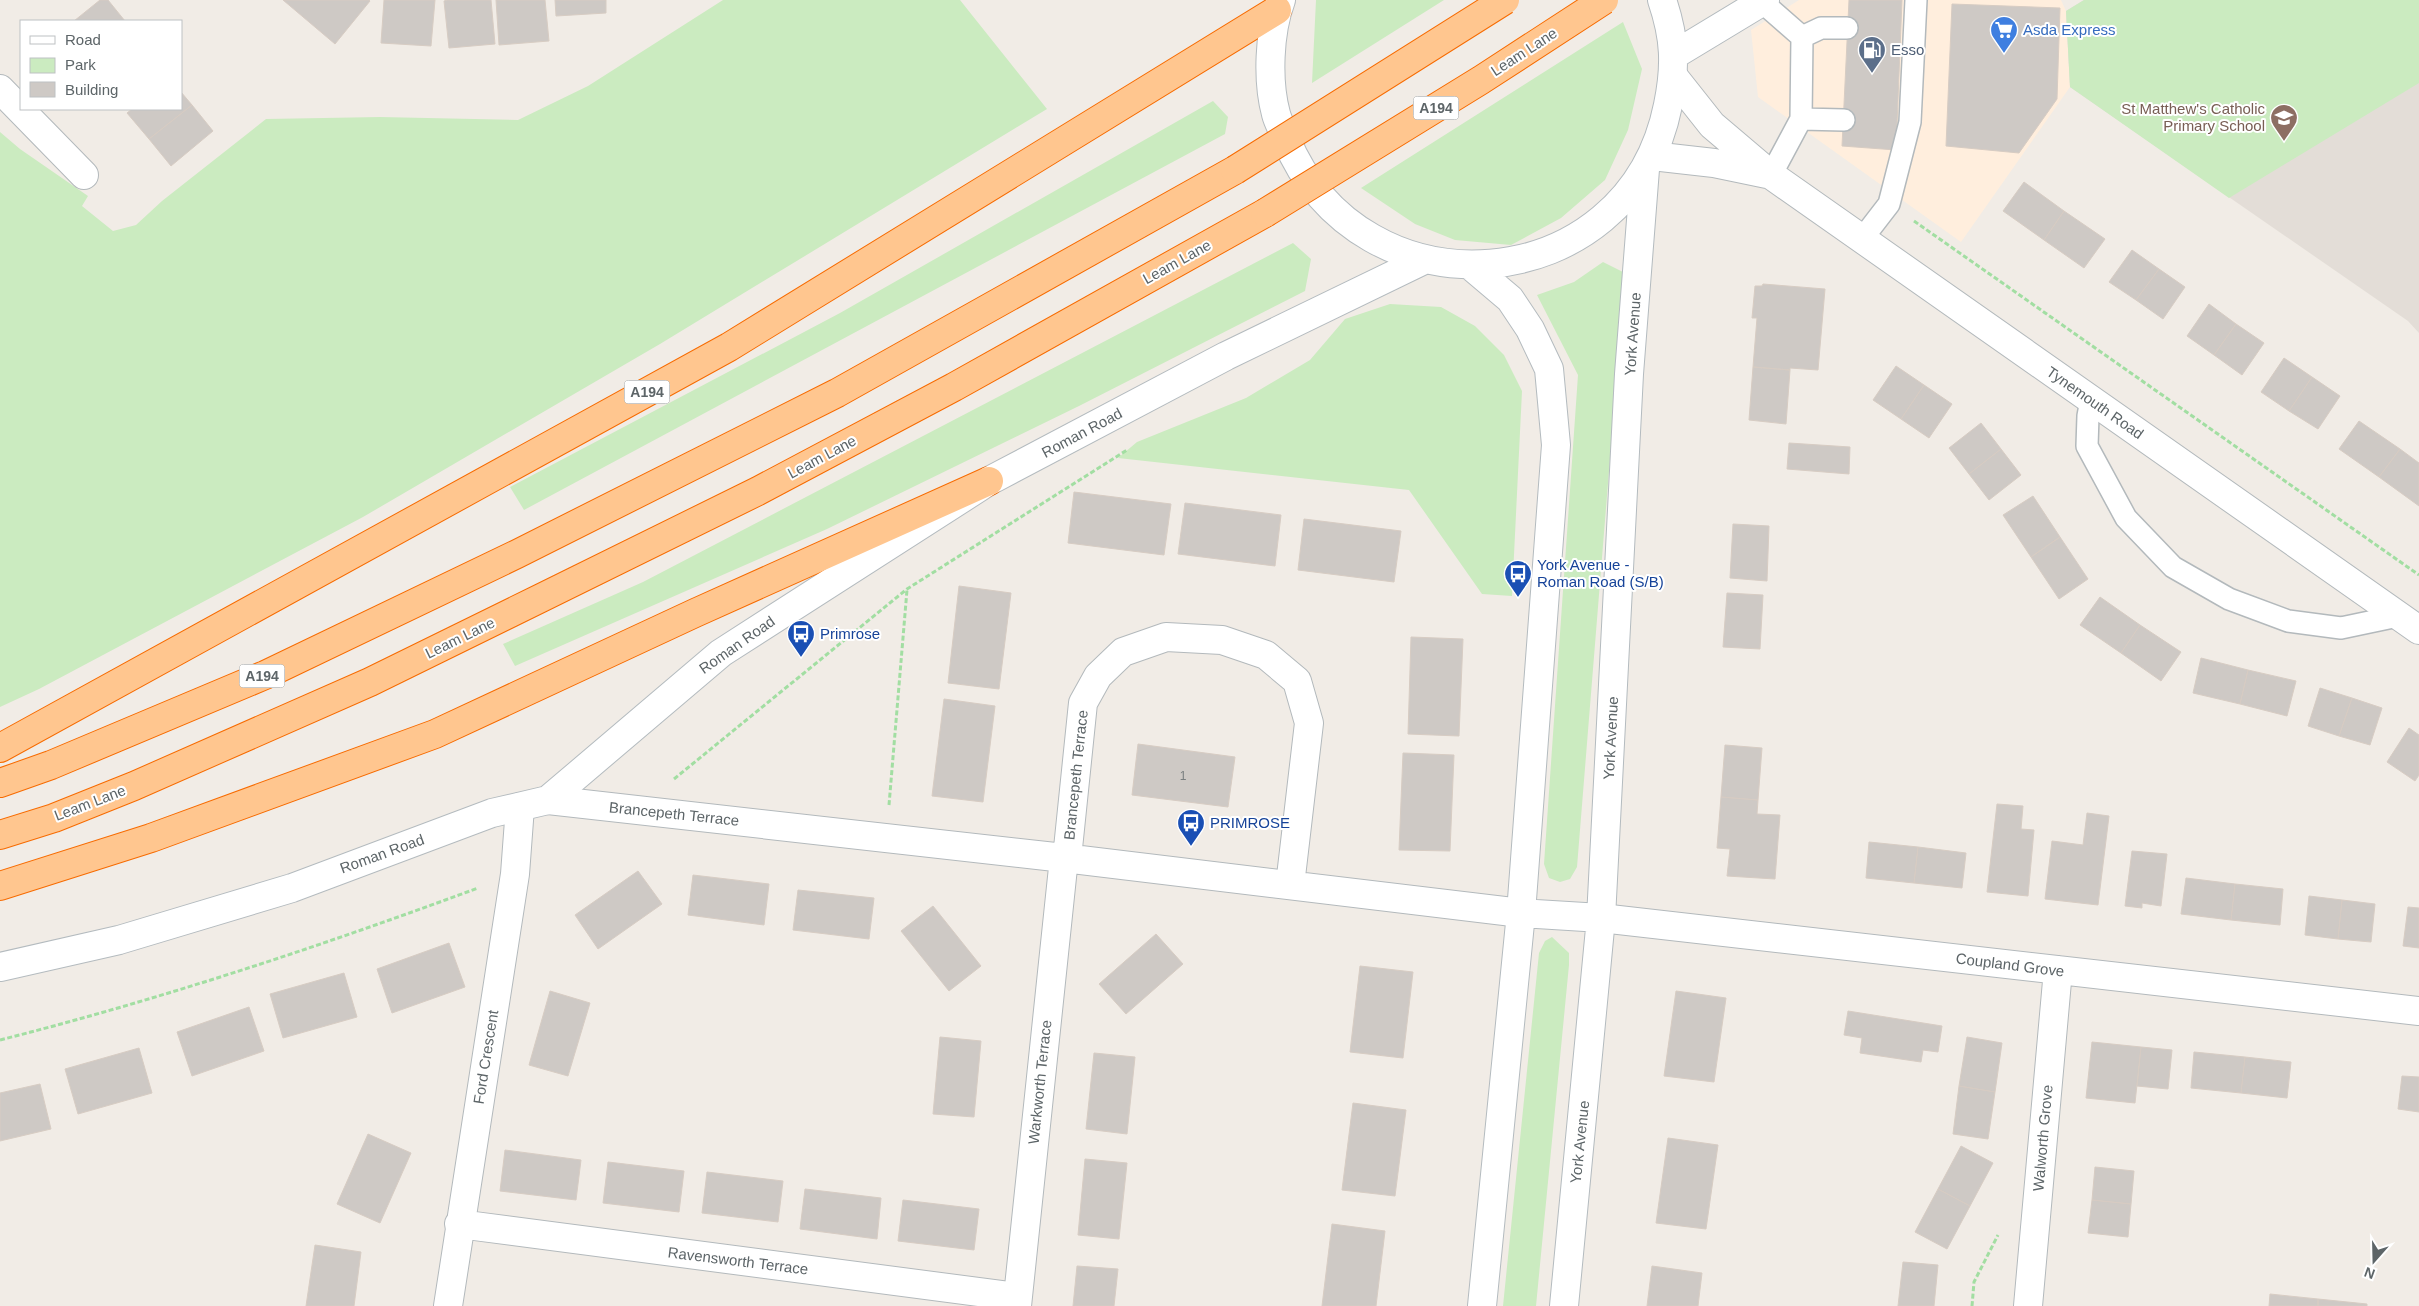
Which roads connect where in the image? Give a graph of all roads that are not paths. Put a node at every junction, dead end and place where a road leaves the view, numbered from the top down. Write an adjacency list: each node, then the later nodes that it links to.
1 (1505, 0): 25 (highway, A194, bridge)
2 (1604, 0): 28 (highway, Leam Lane / A194, bridge)
3 (1662, 0): 9 (street)
4 (1916, 0): 18 (lane)
5 (1763, 1): 8 (lane); 9 (street)
6 (1279, 5): 19 (street); 24 (highway, A194)
7 (1847, 28): 8 (lane)
8 (1802, 37): 13 (lane)
9 (1674, 66): 15 (street); 17 (street, Tynemouth Road)
10 (0, 88): 11 (street)
11 (20, 109)
12 (21, 110): 16 (street)
13 (1801, 119): 14 (lane); 17 (lane)
14 (1844, 120)
15 (1648, 163): 17 (street, Tynemouth Road); 20 (street); 33 (street, York Avenue)
16 (84, 175)
17 (1771, 175): 18 (street, Tynemouth Road)
18 (1862, 239): 21 (street, Tynemouth Road)
19 (1424, 260): 20 (street); 22 (street, Roman Road)
20 (1471, 266): 32 (street)
21 (2091, 400): 23 (street, Tynemouth Road); 23 (lane)
22 (990, 482): 26 (street, Roman Road); 31 (highway)
23 (2408, 623)
24 (0, 748)
25 (0, 783)
26 (548, 800): 27 (street, Roman Road); 29 (street, Brancepeth Terrace)
27 (520, 807): 34 (street, Roman Road); 37 (street, Ford Crescent)
28 (0, 836)
29 (1066, 858): 30 (street, Brancepeth Terrace); 30 (street, Brancepeth Terrace); 38 (street, Warkworth Terrace)
30 (1290, 885): 32 (street, Brancepeth Terrace)
31 (0, 886)
32 (1521, 913): 33 (street, Coupland Grove); 40 (street)
33 (1602, 918): 35 (street, Coupland Grove); 41 (street, York Avenue)
34 (0, 967)
35 (2058, 970): 36 (street, Coupland Grove); 42 (street, Walworth Grove)
36 (2419, 1011)
37 (459, 1224): 38 (street, Ravensworth Terrace); 39 (street, Ford Crescent)
38 (1017, 1302)
39 (448, 1306)
40 (1482, 1306)
41 (1564, 1306)
42 (2028, 1306)

